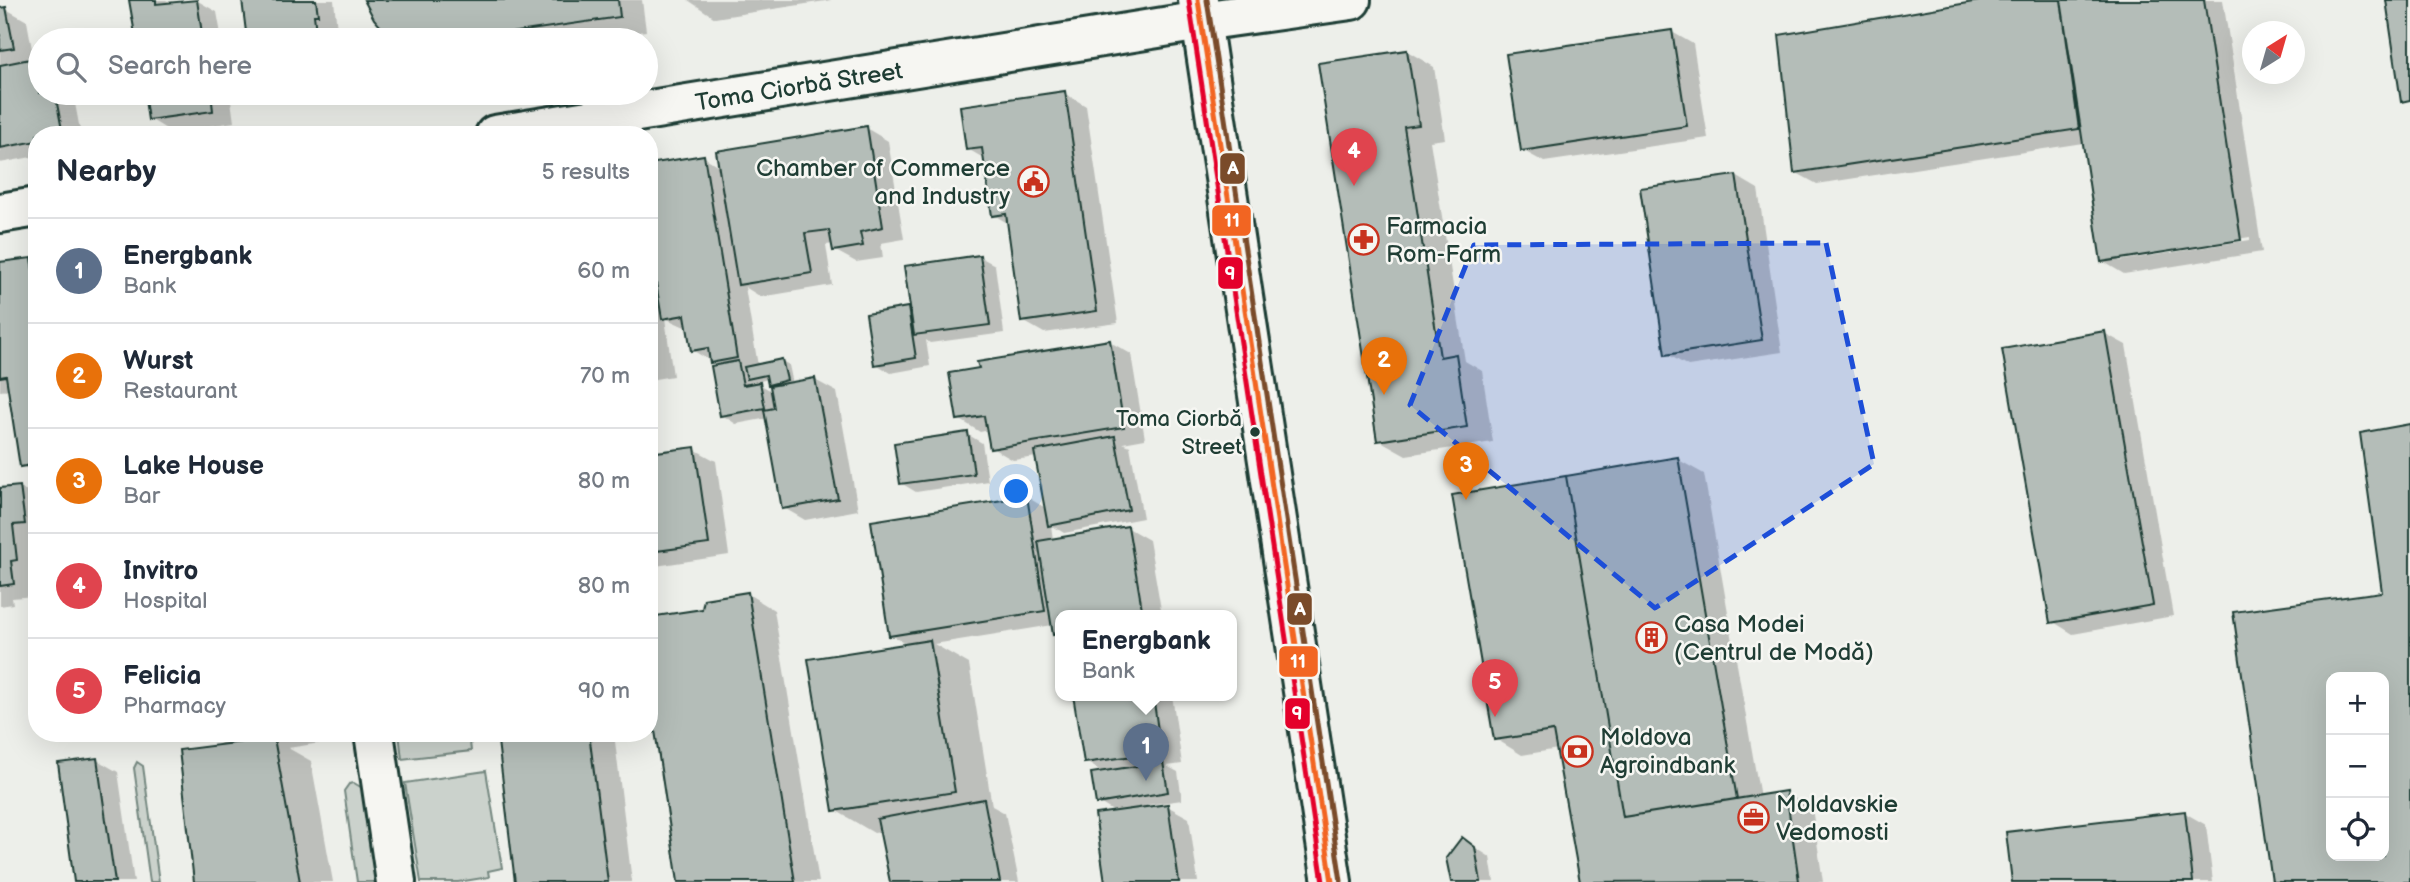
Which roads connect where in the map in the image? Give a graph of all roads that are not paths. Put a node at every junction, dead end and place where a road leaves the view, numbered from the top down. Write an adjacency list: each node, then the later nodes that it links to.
1 (1352, 0): 2 (street, Toma Ciorbă Street)
2 (1199, 10): 3 (street, Toma Ciorbă Street); 8 (street)
3 (546, 126)
4 (28, 208): 5 (street)
5 (0, 213)
6 (375, 742): 7 (street)
7 (396, 882)
8 (1332, 882)

